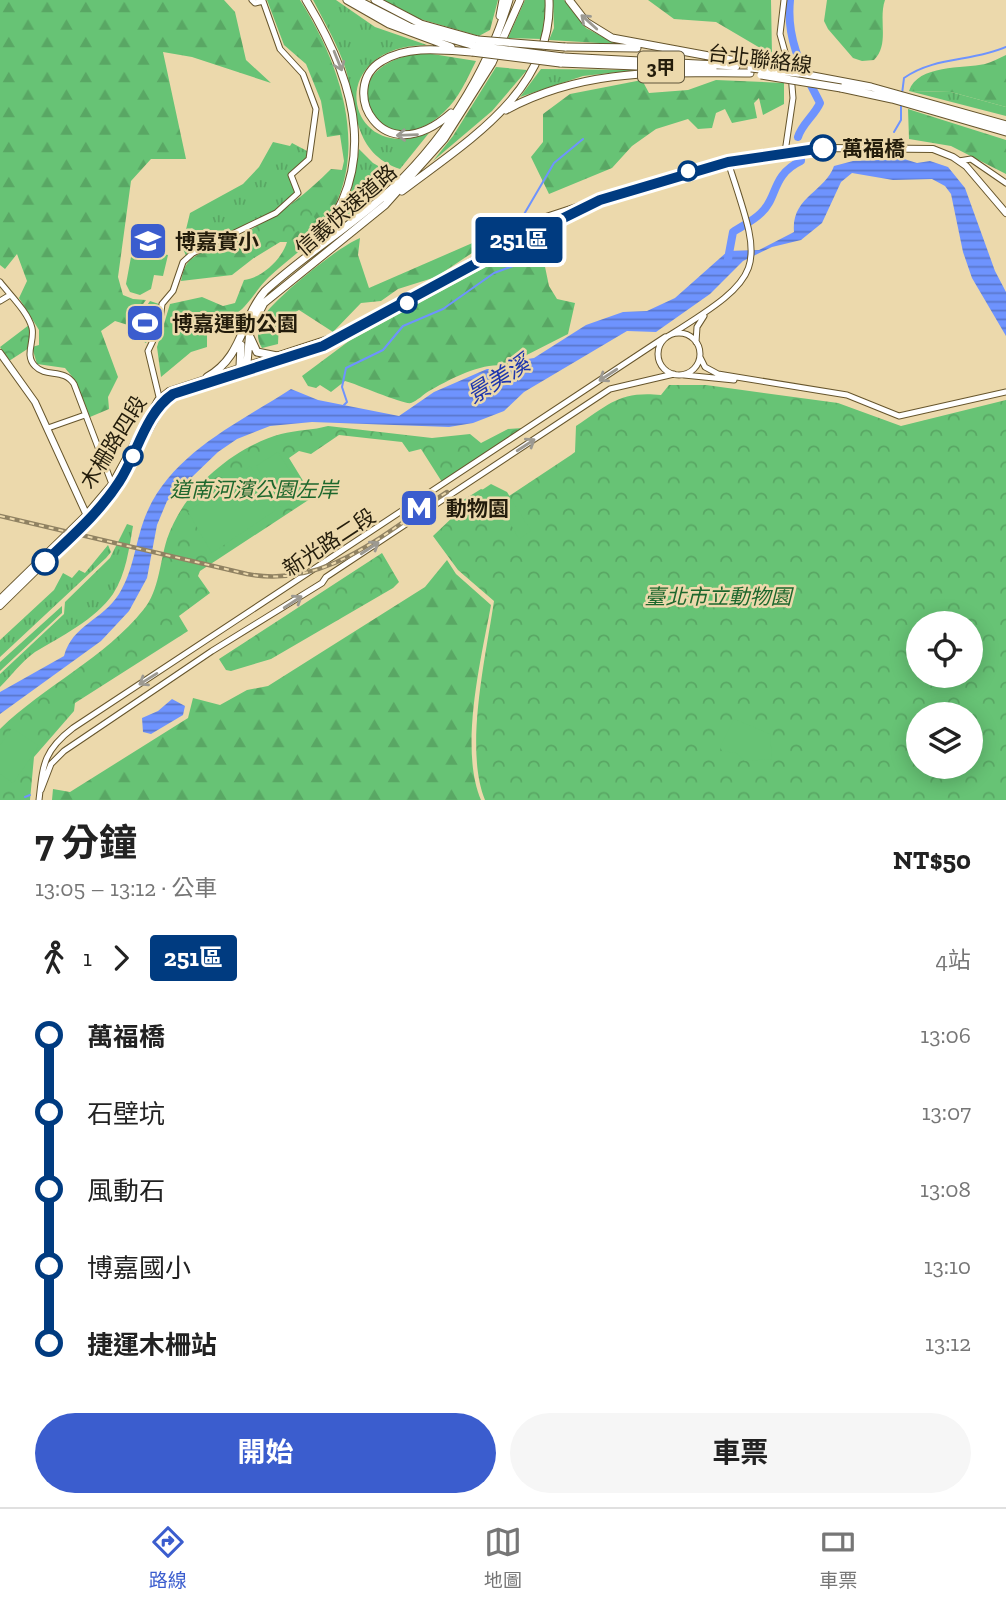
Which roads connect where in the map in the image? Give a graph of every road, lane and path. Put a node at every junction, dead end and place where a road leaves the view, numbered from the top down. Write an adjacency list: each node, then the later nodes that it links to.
1 (252, 0): 47 (street)
2 (347, 0): 13 (highway, 台北聯絡線 / 3甲)
3 (357, 0): 13 (highway, 台北聯絡線 / 3甲)
4 (375, 0): 13 (highway)
5 (503, 0): 12 (highway)
6 (509, 0): 12 (highway, 信義快速道路)
7 (520, 0): 27 (highway, 信義快速道路)
8 (549, 0): 19 (highway)
9 (569, 0): 14 (highway, one-way to 9)
10 (784, 0): 22 (street)
11 (307, 1): 31 (highway, one-way to 31)
12 (497, 34): 16 (highway, 信義快速道路)
13 (475, 46): 14 (highway, bridge); 15 (highway, 台北聯絡線 / 3甲, bridge); 16 (highway, one-way to 13)
14 (662, 48): 15 (highway)
15 (751, 69): 17 (highway, 台北聯絡線 / 3甲, bridge); 17 (highway, 台北聯絡線 / 3甲, bridge); 19 (highway)
16 (477, 80): 31 (highway, 信義快速道路)
17 (841, 85): 18 (highway, 台北聯絡線 / 3甲)
18 (891, 95): 20 (highway, 台北聯絡線 / 3甲); 21 (highway, 台北聯絡線 / 3甲)
19 (496, 115): 27 (highway)
20 (1006, 125)
21 (1006, 132)
22 (785, 152): 23 (main road); 24 (main road)
23 (959, 161): 25 (street); 28 (main road)
24 (728, 162): 26 (main road); 35 (street, 新光路二段)
25 (1006, 183)
26 (600, 200): 29 (main road); 30 (main road)
27 (385, 205): 36 (highway, 信義快速道路)
28 (1006, 212)
29 (553, 215): 30 (main road); 40 (main road)
30 (553, 223): 42 (main road)
31 (290, 271): 36 (highway, 信義快速道路)
32 (0, 282): 33 (street)
33 (10, 295): 34 (street); 48 (street)
34 (0, 301)
35 (710, 309): 37 (street, 新光路二段); 38 (street)
36 (247, 328): 40 (highway); 42 (highway); 44 (highway)
37 (667, 336): 38 (street); 43 (street); 55 (street, 新光路二段, one-way to 55)
38 (696, 342): 41 (street)
39 (0, 354): 49 (main road)
40 (277, 356): 42 (main road)
41 (699, 357): 43 (street); 45 (street, 新光路二段)
42 (244, 367): 44 (main road, 木柵路四段); 47 (main road, 木柵路四段)
43 (676, 374): 45 (street, 新光路二段); 56 (street, 新光路二段, one-way to 43)
44 (207, 377): 47 (main road, 木柵路四段)
45 (751, 380): 46 (street, 新光路二段)
46 (1006, 392)
47 (160, 401): 50 (main road, 木柵路四段)
48 (85, 415): 49 (street); 50 (street)
49 (48, 428): 51 (main road)
50 (114, 486): 51 (main road, 木柵路四段)
51 (87, 518): 52 (main road, 木柵路四段)
52 (56, 548): 53 (main road, 木柵路四段); 54 (main road, 木柵路四段)
53 (0, 600)
54 (0, 606)
55 (73, 728): 56 (street); 57 (street, 新光路二段)
56 (81, 738): 57 (street, 新光路二段)
57 (40, 797)

